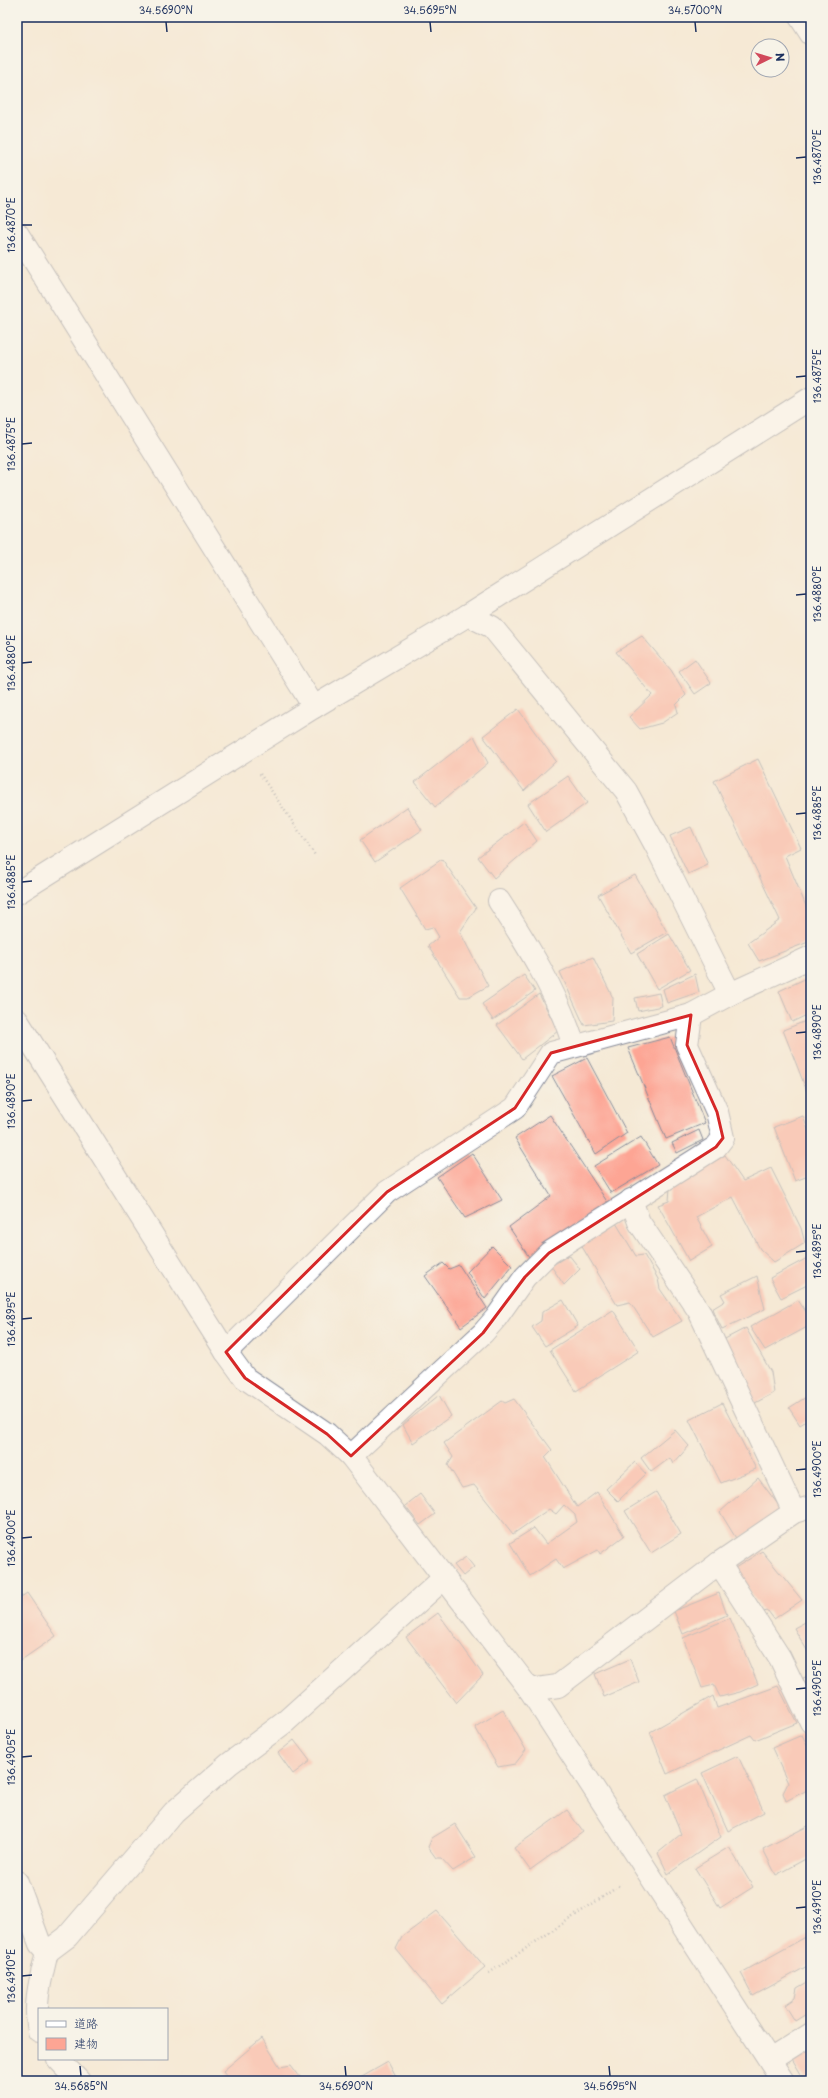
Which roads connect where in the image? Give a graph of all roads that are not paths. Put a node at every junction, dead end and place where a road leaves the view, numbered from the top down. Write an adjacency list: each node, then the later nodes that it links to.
1 (800, 17): 2 (street)
2 (811, 34)
3 (17, 233): 6 (street)
4 (811, 398): 5 (street)
5 (468, 615): 6 (street); 10 (street)
6 (314, 708): 7 (street)
7 (17, 893)
8 (499, 901): 13 (street)
9 (811, 957): 10 (street)
10 (730, 994): 11 (street)
11 (691, 1015): 13 (street); 14 (street)
12 (17, 1020): 15 (street)
13 (574, 1046): 15 (street)
14 (631, 1200): 16 (street); 17 (street)
15 (226, 1352): 16 (street)
16 (351, 1456): 19 (street)
17 (802, 1509): 18 (street)
18 (719, 1563): 20 (street); 21 (street)
19 (443, 1579): 20 (street); 23 (street)
20 (530, 1690): 27 (street)
21 (811, 1722)
22 (17, 1882): 23 (street)
23 (47, 1952): 24 (street)
24 (38, 2026)
25 (811, 2034): 27 (street)
26 (59, 2060): 28 (street)
27 (770, 2060): 29 (street)
28 (79, 2081)
29 (783, 2081)

